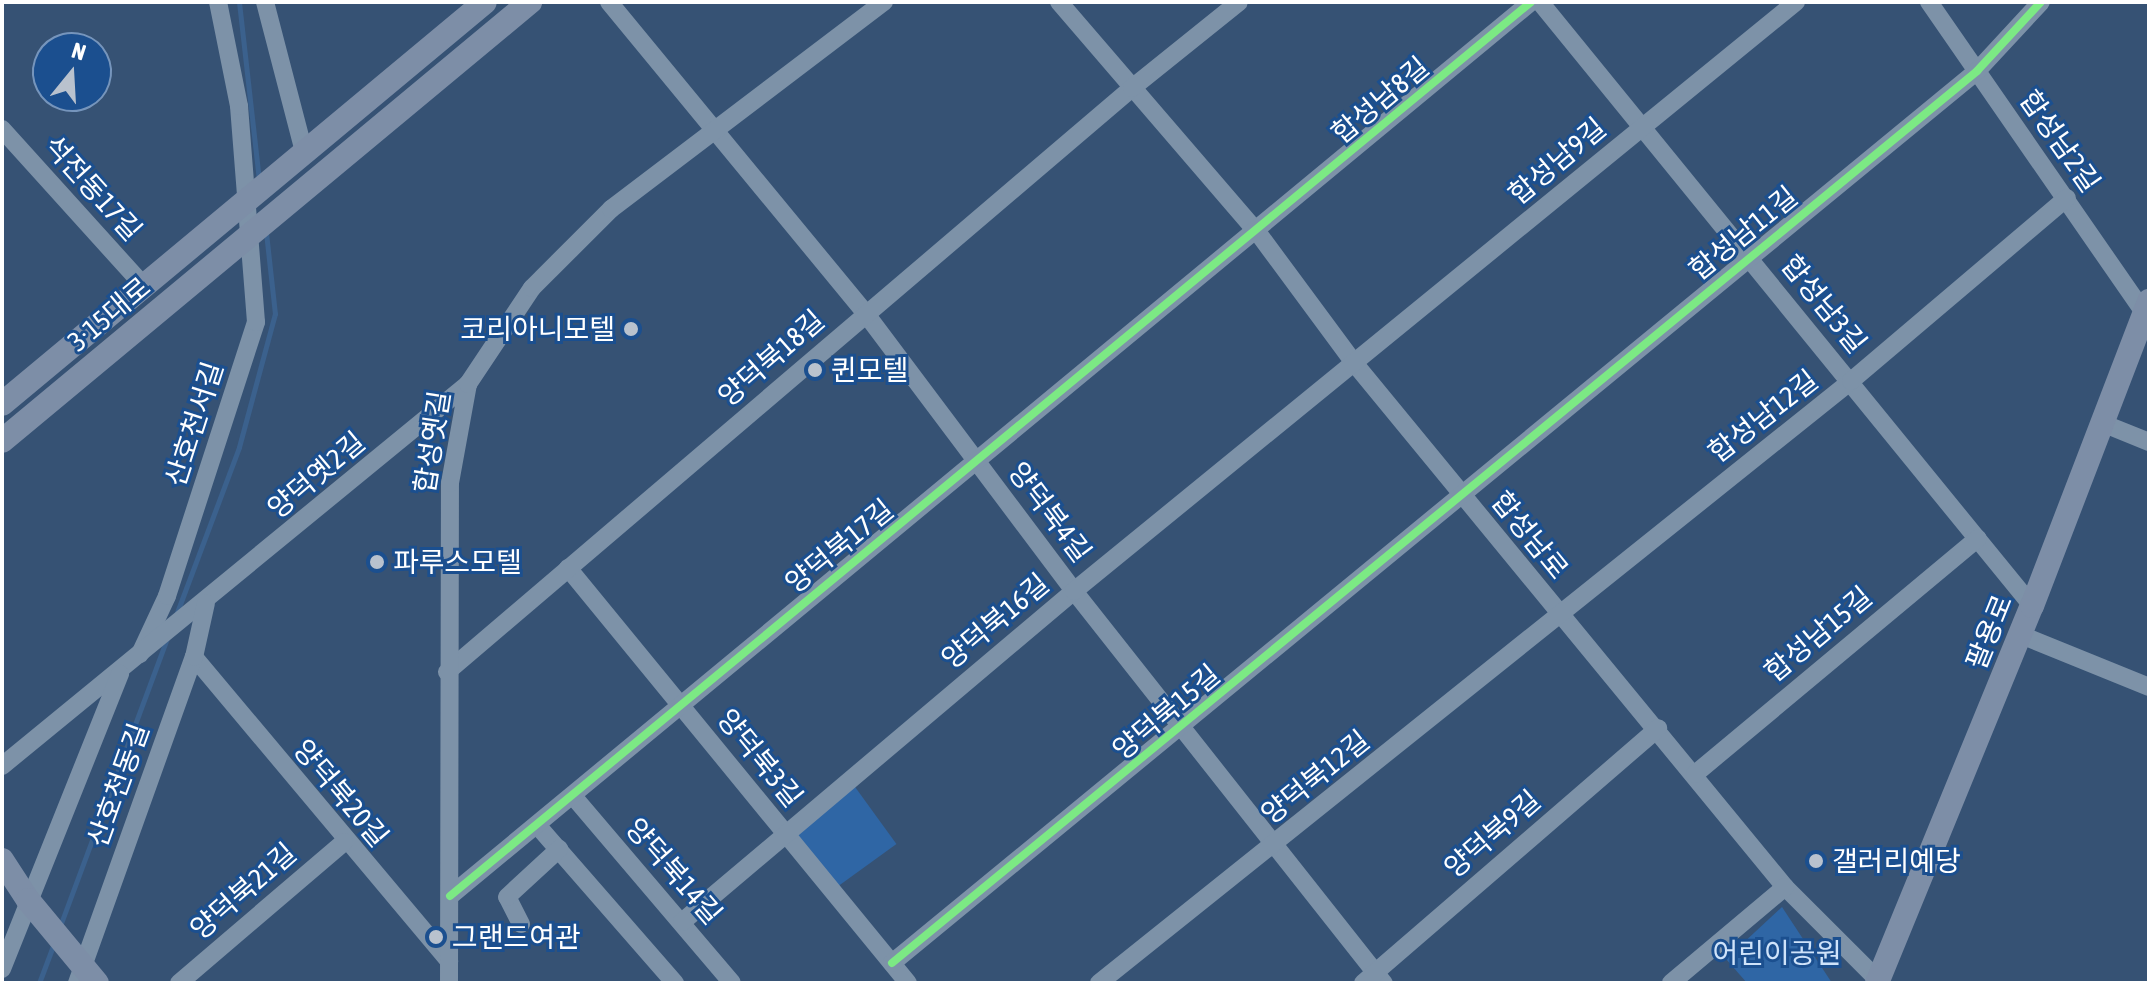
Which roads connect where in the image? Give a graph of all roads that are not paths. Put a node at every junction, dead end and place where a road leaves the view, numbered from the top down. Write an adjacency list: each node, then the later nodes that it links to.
1 (218, 2): 21 (street, 산호천서길)
2 (265, 2): 19 (street)
3 (485, 2): 19 (main road)
4 (530, 2): 23 (main road, 3·15대로)
5 (609, 2): 17 (street, 양덕북4길)
6 (884, 2): 17 (street, 합성옛길)
7 (1059, 2): 15 (street, 합성남로)
8 (1239, 2): 15 (street, 양덕북18길)
9 (1531, 2): 22 (street, 합성남8길)
10 (1540, 2): 16 (street, 합성남3길)
11 (1796, 2): 16 (street, 합성남9길)
12 (1929, 2): 14 (street, 합성남2길)
13 (2041, 2): 14 (street, 합성남11길)
14 (1977, 71): 20 (street, 합성남2길); 24 (street, 합성남11길)
15 (1132, 88): 22 (street, 합성남로); 27 (street, 양덕북18길)
16 (1643, 126): 24 (street, 합성남3길); 28 (street, 합성남9길)
17 (719, 132): 27 (street, 양덕북4길); 30 (street, 합성옛길)
18 (4, 136): 25 (street, 석전동17길)
19 (296, 158): 21 (main road, 3·15대로)
20 (2067, 198): 26 (street, 합성남2길); 29 (street, 합성남12길)
21 (249, 200): 23 (street, 산호천서길); 25 (main road, 3·15대로)
22 (1258, 233): 28 (street, 합성남로); 35 (street, 양덕북17길)
23 (252, 234): 33 (main road, 3·15대로); 44 (street, 산호천서길)
24 (1749, 256): 29 (street, 합성남3길); 36 (street, 합성남11길)
25 (143, 285): 31 (main road, 3·15대로)
26 (2147, 306): 32 (main road, 팔용로)
27 (866, 314): 35 (street, 양덕북4길); 38 (street, 양덕북18길)
28 (1355, 364): 36 (street, 합성남로); 39 (street, 양덕북16길)
29 (1851, 381): 37 (street, 합성남3길); 42 (street, 합성남12길)
30 (468, 384): 40 (street, 양덕옛2길); 47 (street, 합성옛길)
31 (2, 404)
32 (2102, 423): 34 (street); 41 (main road, 팔용로)
33 (2, 441)
34 (2149, 442)
35 (978, 462): 39 (street, 양덕북4길); 49 (street, 양덕북17길)
36 (1465, 491): 42 (street, 합성남로); 51 (street, 양덕북15길)
37 (1978, 538): 41 (street, 합성남3길); 53 (street, 합성남15길)
38 (568, 568): 47 (street, 양덕북18길); 49 (street, 양덕북3길)
39 (1074, 591): 51 (street, 양덕북4길); 56 (street, 양덕북16길)
40 (203, 606): 44 (street, 양덕옛2길); 45 (street, 산호천동길)
41 (2032, 606): 43 (main road, 팔용로)
42 (1562, 610): 50 (street, 합성남로); 58 (street, 양덕북12길)
43 (2021, 635): 48 (street); 71 (main road, 팔용로)
44 (147, 648): 46 (street)
45 (194, 657): 57 (street, 양덕북20길); 69 (street, 산호천동길)
46 (122, 671): 52 (street); 63 (street)
47 (447, 672): 62 (street, 합성옛길)
48 (2149, 687)
49 (680, 702): 54 (street, 양덕북17길); 56 (street, 양덕북3길)
50 (1658, 728): 53 (street, 합성남로); 70 (street, 양덕북9길)
51 (1182, 729): 58 (street, 양덕북4길); 67 (street, 양덕북15길)
52 (2, 766)
53 (1695, 774): 61 (street, 합성남로)
54 (573, 796): 55 (street, 양덕북17길); 64 (street, 양덕북14길)
55 (537, 825): 59 (street); 62 (street, 양덕북17길)
56 (785, 834): 64 (street, 양덕북16길); 67 (street, 양덕북3길)
57 (344, 842): 66 (street, 양덕북20길); 72 (street, 양덕북21길)
58 (1275, 846): 70 (street, 양덕북4길); 77 (street, 양덕북12길)
59 (559, 849): 65 (street); 74 (street)
60 (2, 860): 63 (main road)
61 (1785, 887): 71 (street, 합성남로); 78 (street)
62 (450, 896): 66 (street, 합성옛길)
63 (31, 904): 68 (street); 69 (main road)
64 (682, 922): 75 (street, 양덕북14길)
65 (521, 924)
66 (449, 961): 73 (street, 합성옛길)
67 (892, 963): 76 (street, 양덕북3길)
68 (2, 969)
69 (84, 972)
70 (1374, 980)
71 (1879, 982)
72 (179, 983)
73 (449, 983)
74 (675, 983)
75 (732, 983)
76 (908, 983)
77 (1099, 983)
78 (1671, 983)

